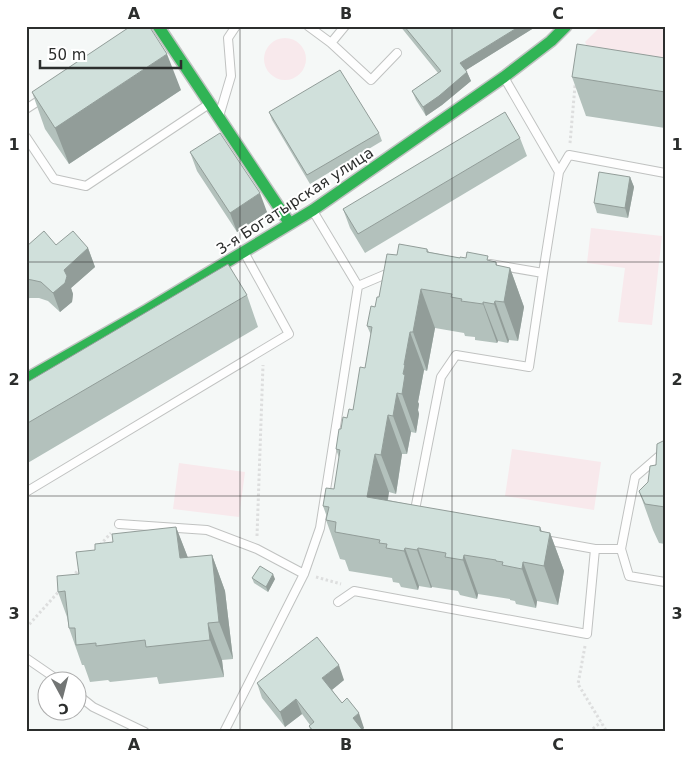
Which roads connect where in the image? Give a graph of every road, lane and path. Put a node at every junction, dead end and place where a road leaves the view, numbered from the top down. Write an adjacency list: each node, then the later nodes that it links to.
1 (158, 26): 11 (street)
2 (236, 26): 13 (lane)
3 (308, 26): 6 (lane)
4 (345, 26): 6 (lane)
5 (566, 26): 8 (street, 3-я Богатырская улица)
6 (331, 43): 7 (lane)
7 (397, 53)
8 (504, 78): 16 (lane); 18 (street, 3-я Богатырская улица)
9 (579, 80): 15 (path)
10 (51, 92): 12 (lane)
11 (210, 104): 13 (street); 14 (lane)
12 (26, 108)
13 (218, 117): 19 (street)
14 (26, 137)
15 (569, 155): 16 (lane); 17 (lane)
16 (559, 172): 23 (lane)
17 (665, 173)
18 (313, 210): 19 (street, 3-я Богатырская улица); 24 (lane)
19 (290, 224): 20 (street, 3-я Богатырская улица)
20 (244, 252): 25 (lane); 26 (street, 3-я Богатырская улица)
21 (479, 262): 23 (lane)
22 (400, 269): 24 (lane)
23 (542, 273): 29 (lane)
24 (358, 286): 37 (lane)
25 (264, 350): 28 (lane); 33 (path)
26 (26, 380)
27 (665, 451): 35 (lane)
28 (26, 492)
29 (423, 517)
30 (119, 524): 32 (path); 33 (lane)
31 (538, 538): 34 (lane)
32 (99, 546)
33 (256, 549): 37 (lane)
34 (595, 549): 35 (lane); 42 (lane)
35 (621, 549): 38 (lane)
36 (86, 561): 41 (path)
37 (304, 574): 39 (path); 48 (lane)
38 (665, 582)
39 (342, 584)
40 (338, 602): 42 (lane)
41 (26, 628)
42 (587, 634): 46 (path)
43 (26, 658): 44 (lane)
44 (43, 670)
45 (88, 702): 47 (lane)
46 (601, 722): 49 (path); 50 (path)
47 (145, 732)
48 (224, 732)
49 (589, 732)
50 (607, 732)

